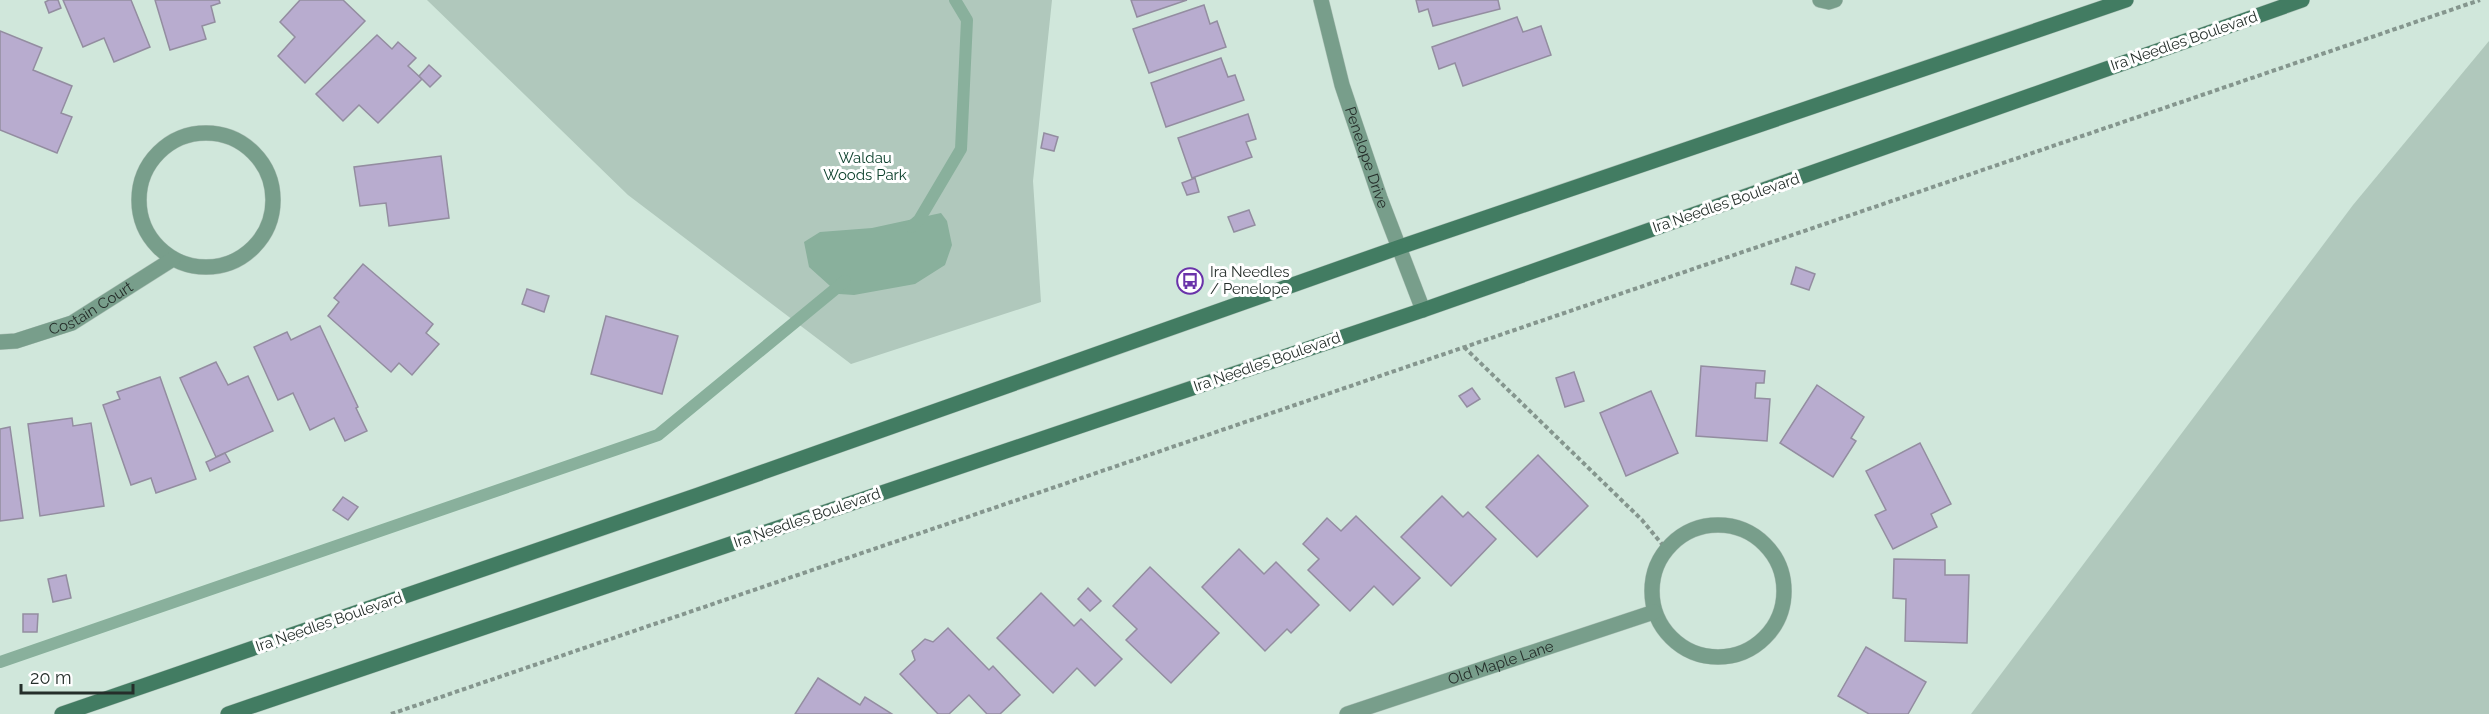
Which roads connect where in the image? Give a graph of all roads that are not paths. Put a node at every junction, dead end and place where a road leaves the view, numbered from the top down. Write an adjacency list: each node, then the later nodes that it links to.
1 (1321, 0): 6 (street, Penelope Drive)
2 (1820, 0): 3 (street)
3 (1835, 0)
4 (2126, 0): 6 (main road, Ira Needles Boulevard)
5 (2302, 0): 8 (main road, Ira Needles Boulevard)
6 (1400, 246): 8 (street, Penelope Drive); 11 (main road, Ira Needles Boulevard)
7 (173, 259): 7 (street); 9 (street, Costain Court)
8 (1423, 310): 12 (main road, Ira Needles Boulevard)
9 (0, 342)
10 (1654, 612): 10 (street); 13 (street, Old Maple Lane)
11 (62, 714)
12 (228, 714)
13 (1347, 714)

